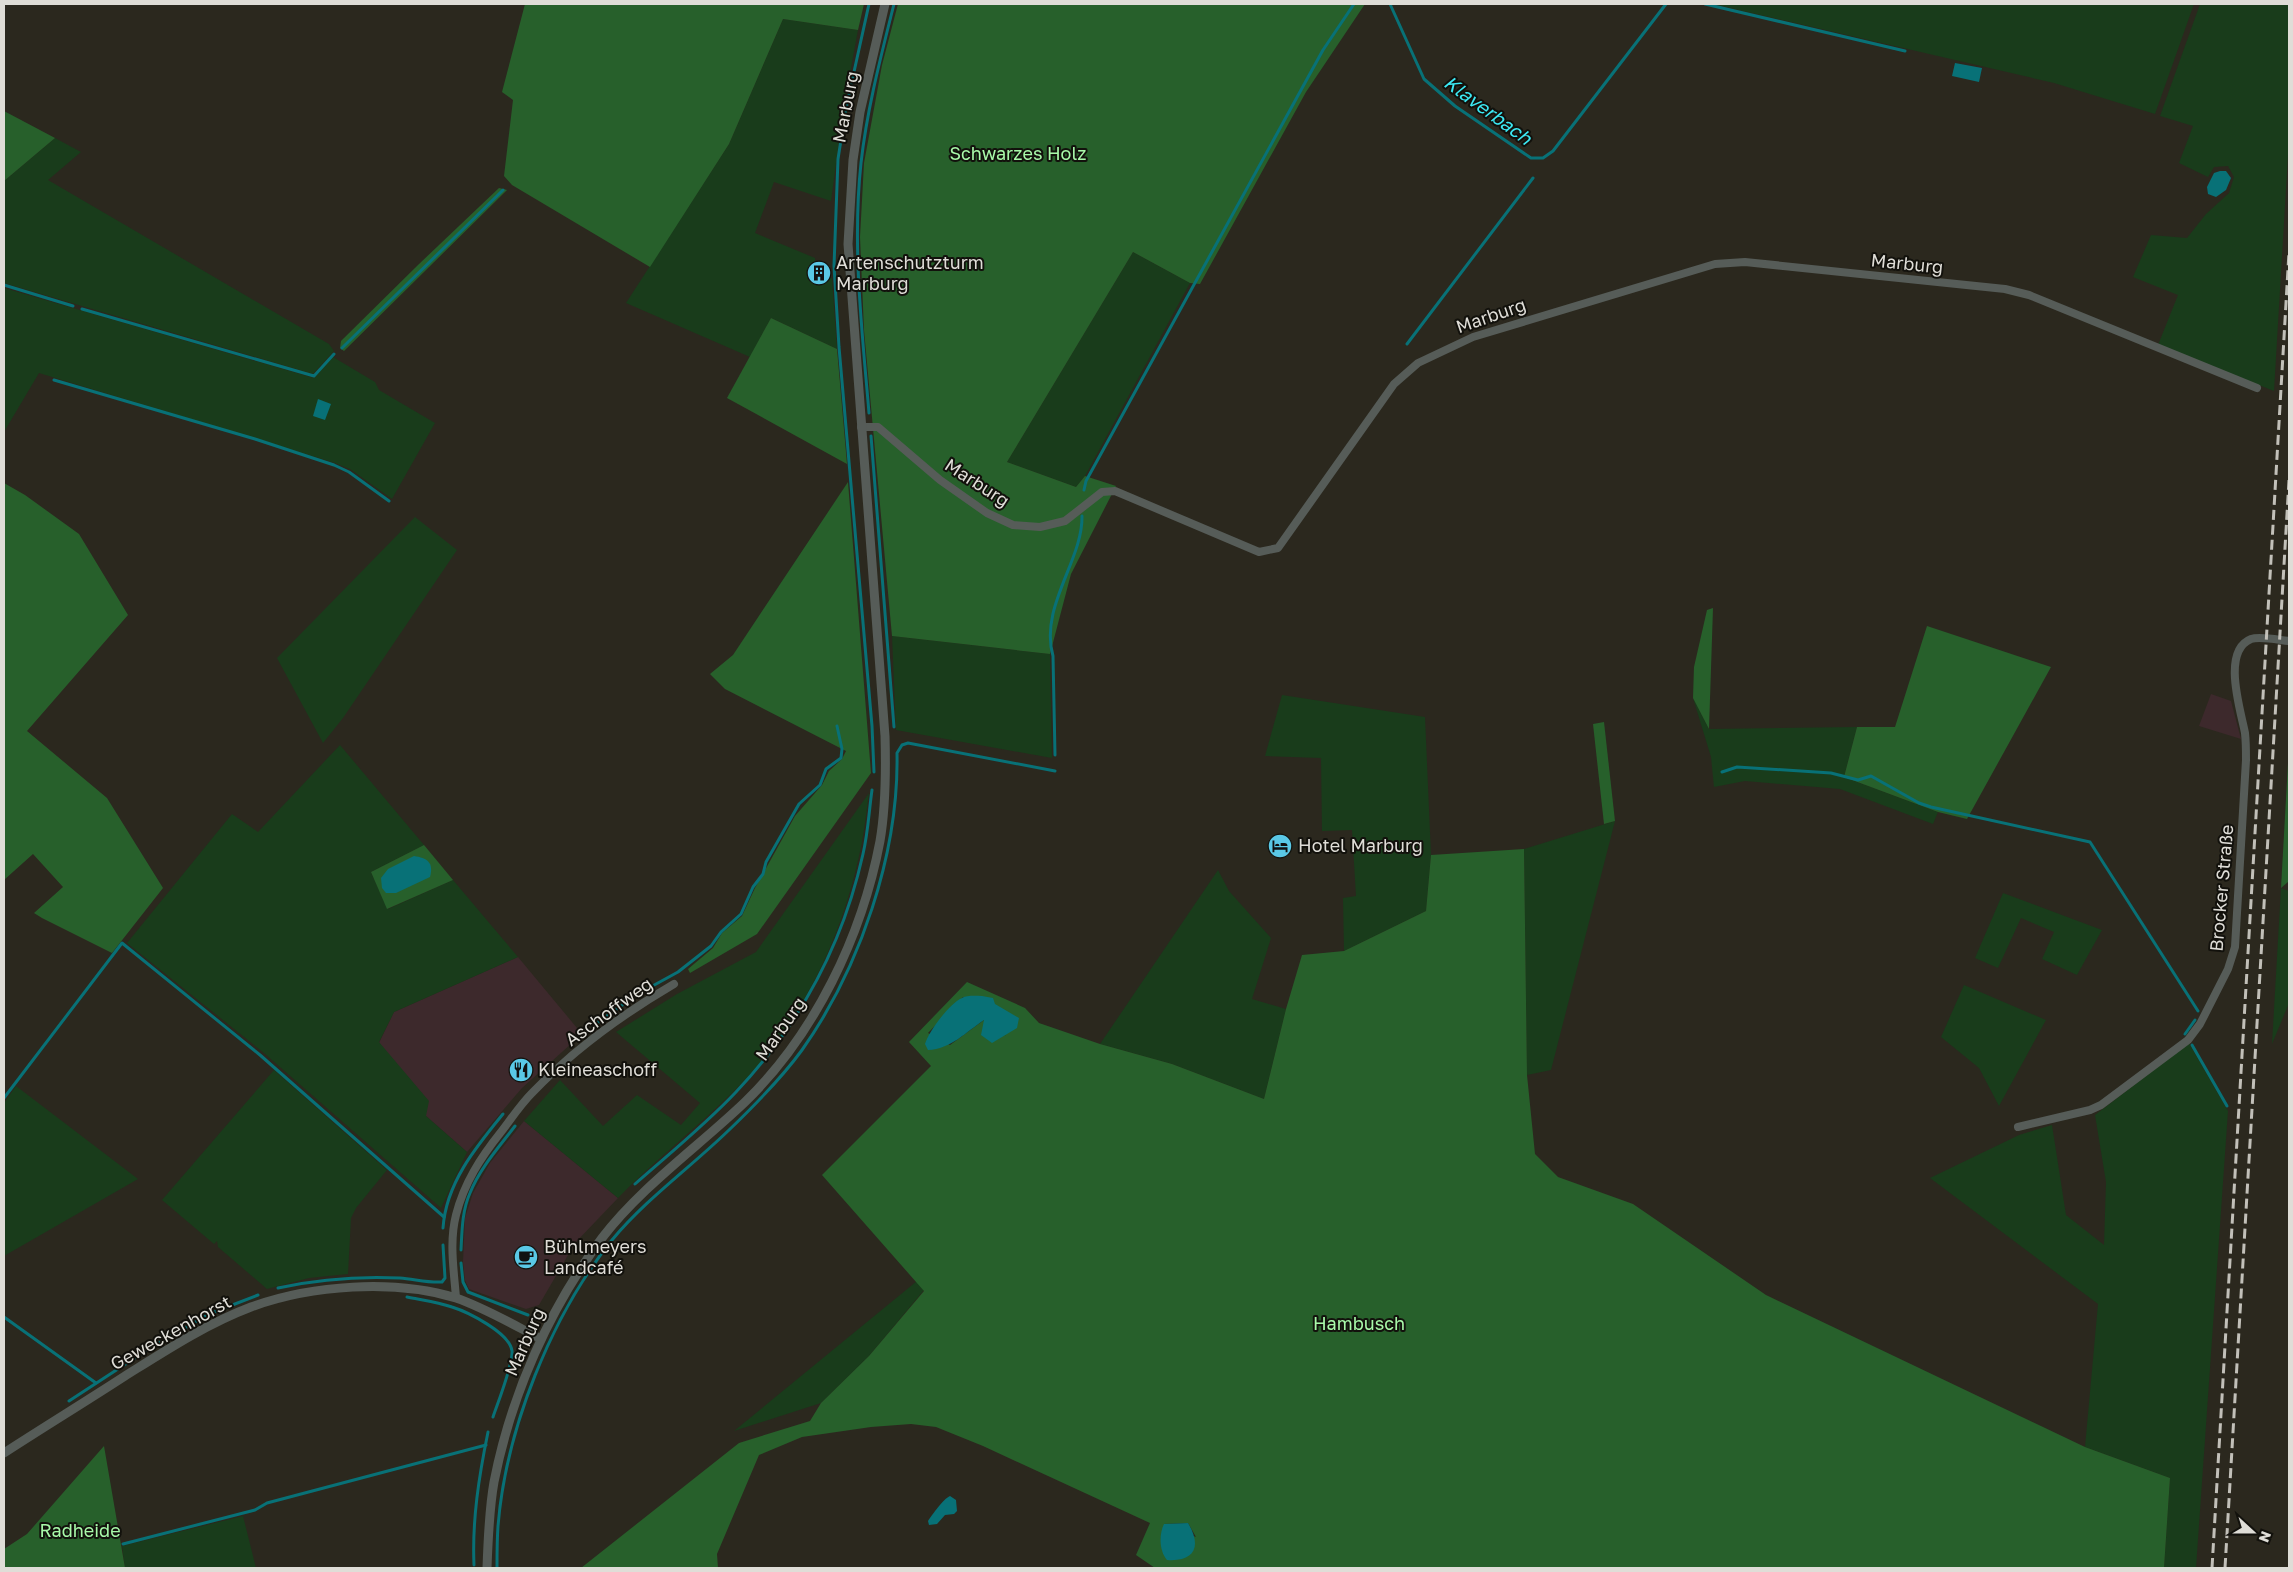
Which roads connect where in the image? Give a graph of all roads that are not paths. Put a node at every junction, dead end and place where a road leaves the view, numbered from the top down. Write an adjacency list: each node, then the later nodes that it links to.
1 (886, 4): 3 (street, Marburg)
2 (2257, 388): 3 (street, Marburg)
3 (861, 427): 8 (street, Marburg)
4 (2289, 641): 6 (street, Brocker Straße)
5 (674, 984): 7 (street, Aschoffweg)
6 (2018, 1127)
7 (456, 1298): 8 (street, Geweckenhorst); 9 (street, Geweckenhorst)
8 (541, 1339): 10 (street, Marburg)
9 (4, 1453)
10 (487, 1568)

